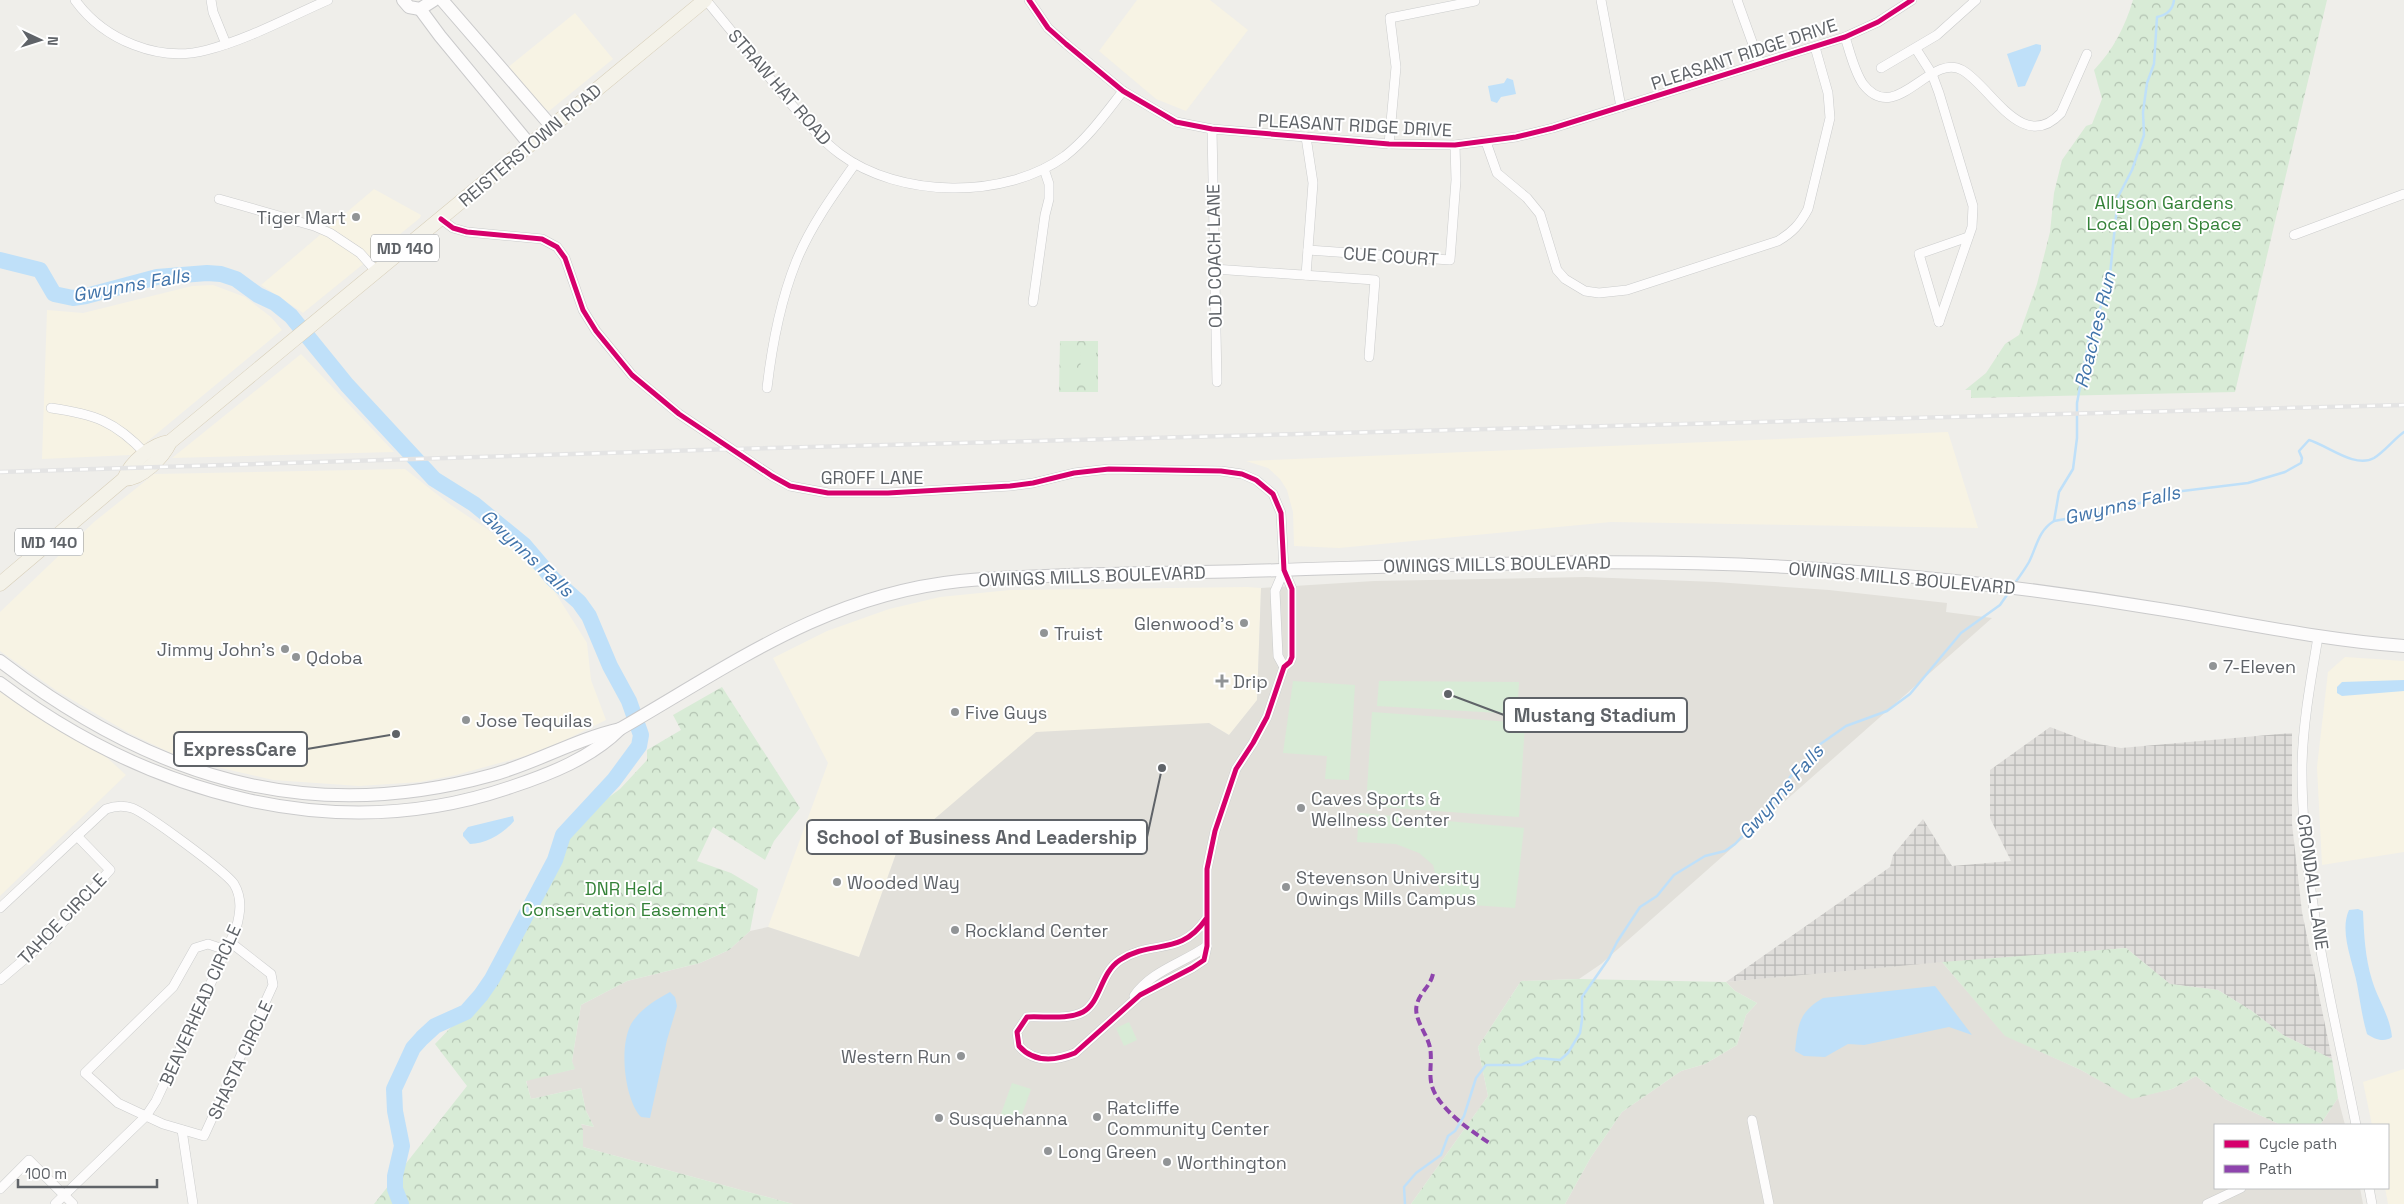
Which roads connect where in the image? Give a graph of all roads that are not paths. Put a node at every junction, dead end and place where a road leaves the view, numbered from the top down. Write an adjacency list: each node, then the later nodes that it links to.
1 (75, 0): 16 (street)
2 (211, 0): 16 (street)
3 (328, 0): 16 (street)
4 (402, 0): 14 (main road)
5 (434, 0): 14 (main road)
6 (442, 0): 25 (main road)
7 (706, 0): 25 (main road, REISTERSTOWN ROAD / MD 140); 32 (street, STRAW HAT ROAD)
8 (1028, 0): 23 (street, PLEASANT RIDGE DRIVE)
9 (1601, 0): 24 (street)
10 (1737, 0): 20 (street)
11 (1912, 0): 15 (street, PLEASANT RIDGE DRIVE)
12 (1976, 0): 18 (street)
13 (1474, 1): 29 (street)
14 (420, 9): 30 (main road)
15 (1844, 37): 17 (street, PLEASANT RIDGE DRIVE); 22 (street)
16 (226, 44)
17 (1815, 47): 20 (street, PLEASANT RIDGE DRIVE); 28 (street)
18 (1916, 49): 21 (street); 22 (street)
19 (2087, 54): 22 (street)
20 (1760, 64): 24 (street, PLEASANT RIDGE DRIVE)
21 (1881, 68)
22 (1932, 74): 38 (street)
23 (1123, 91): 26 (street, PLEASANT RIDGE DRIVE); 33 (street, STRAW HAT ROAD)
24 (1621, 108): 28 (street, PLEASANT RIDGE DRIVE)
25 (552, 127): 30 (main road, REISTERSTOWN ROAD / MD 140)
26 (1212, 130): 27 (street, PLEASANT RIDGE DRIVE); 40 (street, OLD COACH LANE)
27 (1306, 137): 29 (street, PLEASANT RIDGE DRIVE); 39 (street)
28 (1486, 142): 31 (street, PLEASANT RIDGE DRIVE)
29 (1389, 144): 31 (street, PLEASANT RIDGE DRIVE)
30 (530, 145): 36 (main road, REISTERSTOWN ROAD / MD 140)
31 (1455, 145): 39 (street, CUE COURT)
32 (855, 164): 33 (street, STRAW HAT ROAD); 46 (street)
33 (1044, 169): 43 (street)
34 (2404, 194): 37 (street)
35 (218, 199): 41 (street)
36 (441, 219): 41 (main road, REISTERSTOWN ROAD / MD 140); 51 (street, GROFF LANE)
37 (2294, 236)
38 (1968, 238): 38 (street)
39 (1308, 250): 42 (street)
40 (1214, 269): 42 (street); 45 (street, OLD COACH LANE)
41 (376, 271): 48 (main road, REISTERSTOWN ROAD / MD 140)
42 (1306, 275): 44 (street)
43 (1033, 302)
44 (1369, 357)
45 (1217, 382)
46 (767, 388)
47 (51, 408): 49 (street)
48 (170, 442): 49 (main road, REISTERSTOWN ROAD / MD 140); 50 (main road, REISTERSTOWN ROAD / MD 140)
49 (146, 454): 50 (main road, REISTERSTOWN ROAD / MD 140)
50 (124, 479): 52 (main road, REISTERSTOWN ROAD / MD 140)
51 (1284, 570): 53 (street); 54 (street); 55 (main road, OWINGS MILLS BOULEVARD); 60 (main road, OWINGS MILLS BOULEVARD)
52 (0, 584)
53 (1277, 634): 54 (street); 58 (street)
54 (1293, 634): 58 (street)
55 (2318, 637): 56 (main road, OWINGS MILLS BOULEVARD); 68 (street, CRONDALL LANE)
56 (2404, 646)
57 (0, 661): 60 (main road, OWINGS MILLS BOULEVARD)
58 (1284, 667): 63 (street)
59 (0, 683): 60 (main road, OWINGS MILLS BOULEVARD)
60 (620, 729)
61 (76, 836): 62 (street, BEAVERHEAD CIRCLE); 64 (street, BEAVERHEAD CIRCLE); 65 (street, TAHOE CIRCLE)
62 (0, 908)
63 (1206, 919): 63 (street)
64 (228, 946): 66 (street, BEAVERHEAD CIRCLE); 66 (street, SHASTA CIRCLE); 69 (street, SHASTA CIRCLE)
65 (0, 980)
66 (146, 1116): 69 (street, SHASTA CIRCLE); 73 (street, BEAVERHEAD CIRCLE)
67 (1752, 1120): 77 (street)
68 (2356, 1124)
69 (182, 1130): 76 (street)
70 (2239, 1189): 78 (street)
71 (2369, 1189): 79 (street)
72 (0, 1190): 73 (street)
73 (64, 1195): 74 (street, BEAVERHEAD CIRCLE); 75 (street)
74 (54, 1204)
75 (73, 1204)
76 (193, 1204)
77 (1769, 1204)
78 (2207, 1204)
79 (2372, 1204)

